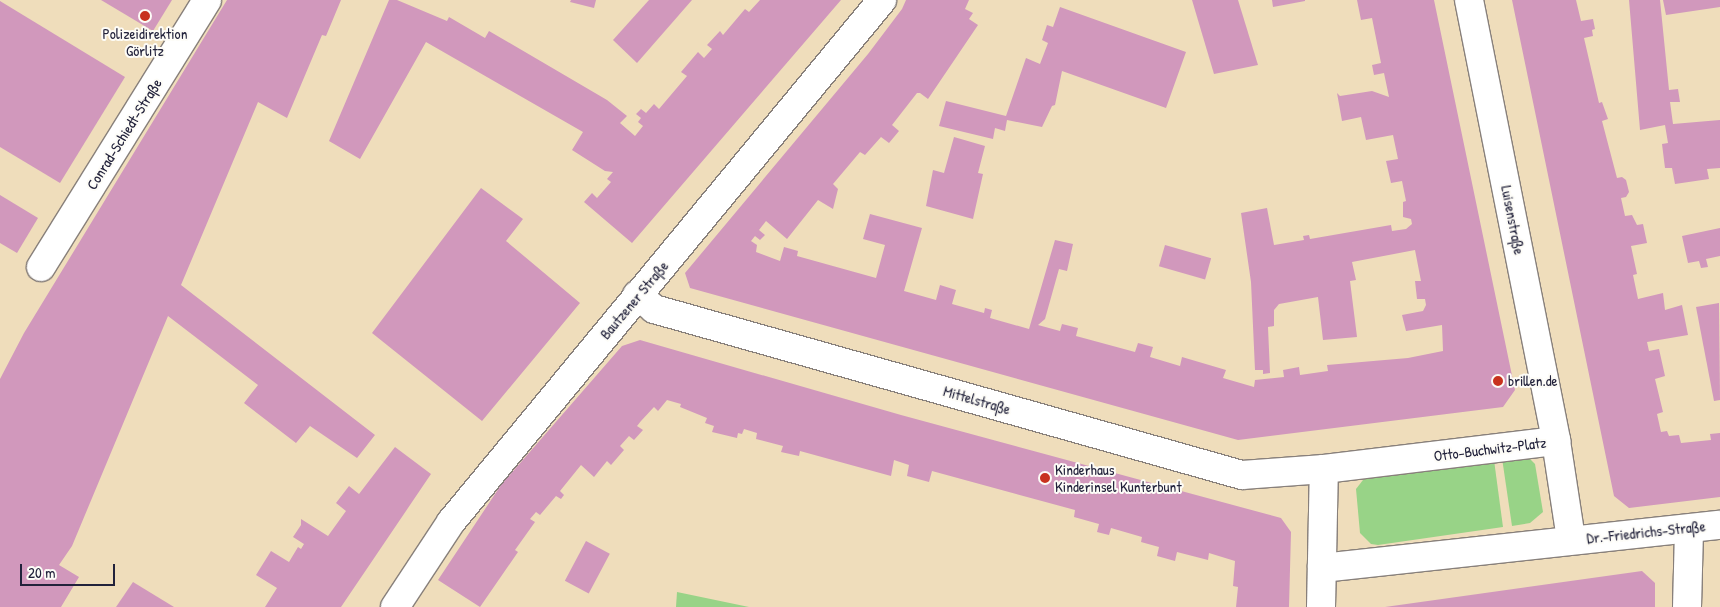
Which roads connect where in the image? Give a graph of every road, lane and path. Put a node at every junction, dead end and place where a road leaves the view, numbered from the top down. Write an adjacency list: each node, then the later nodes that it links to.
1 (207, 0): 4 (street, Conrad-Schiedt-Straße)
2 (882, 0): 5 (street, Bautzener Straße)
3 (1469, 0): 6 (street, Luisenstraße)
4 (41, 267)
5 (638, 295): 7 (street, Mittelstraße); 12 (street, Bautzener Straße)
6 (1556, 441): 7 (street, Otto-Buchwitz-Platz); 10 (street, Otto-Buchwitz-Platz)
7 (1324, 468): 11 (street)
8 (1720, 525): 9 (street, Dr.-Friedrichs-Straße)
9 (1688, 529): 10 (street, Dr.-Friedrichs-Straße); 14 (street)
10 (1571, 539): 11 (street)
11 (1322, 568): 13 (street)
12 (395, 607)
13 (1321, 607)
14 (1687, 607)

